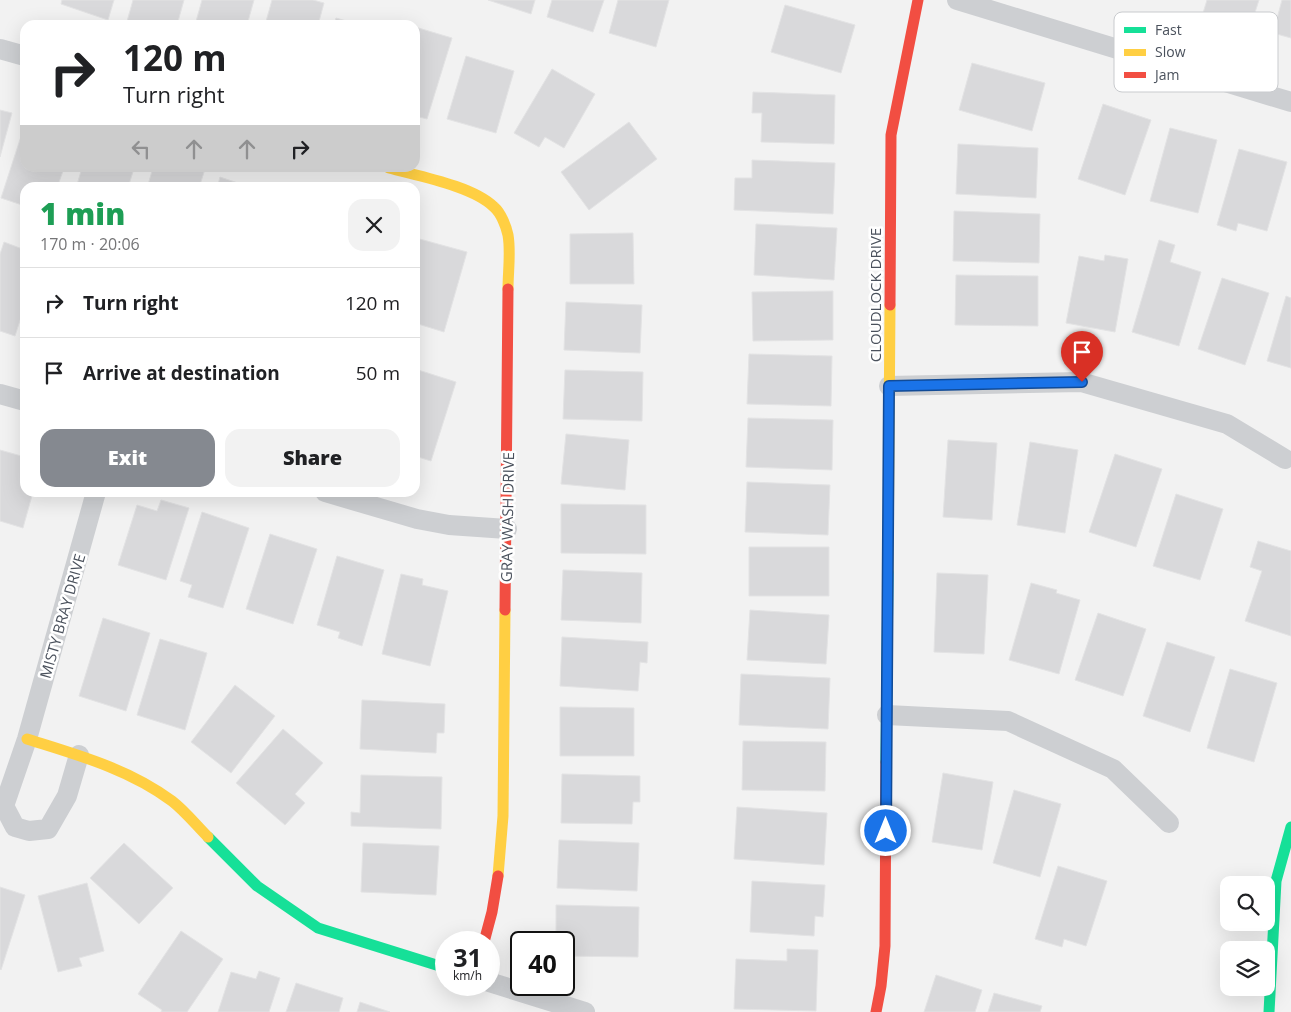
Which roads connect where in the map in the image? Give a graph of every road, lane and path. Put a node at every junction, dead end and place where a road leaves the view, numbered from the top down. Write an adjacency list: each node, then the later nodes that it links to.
1 (918, 0): 9 (street, CLOUDLOCK DRIVE)
2 (957, 0): 3 (street)
3 (1114, 48)
4 (0, 49): 5 (street)
5 (20, 55)
6 (1258, 92): 7 (street)
7 (1291, 102)
8 (402, 172): 15 (street, GRAY WASH DRIVE)
9 (889, 386): 12 (street); 16 (street, CLOUDLOCK DRIVE)
10 (0, 394): 11 (street)
11 (20, 400)
12 (1285, 459)
13 (95, 497): 17 (street, MISTY BRAY DRIVE)
14 (342, 497): 15 (street)
15 (508, 529): 21 (street, GRAY WASH DRIVE)
16 (887, 715): 19 (street); 25 (street, CLOUDLOCK DRIVE)
17 (27, 740): 18 (street); 18 (street, MISTY BRAY DRIVE)
18 (79, 755): 22 (street)
19 (1169, 823)
20 (1291, 827): 26 (street)
21 (488, 931)
22 (435, 965)
23 (500, 985): 24 (street)
24 (585, 1012)
25 (876, 1012)
26 (1269, 1012)

